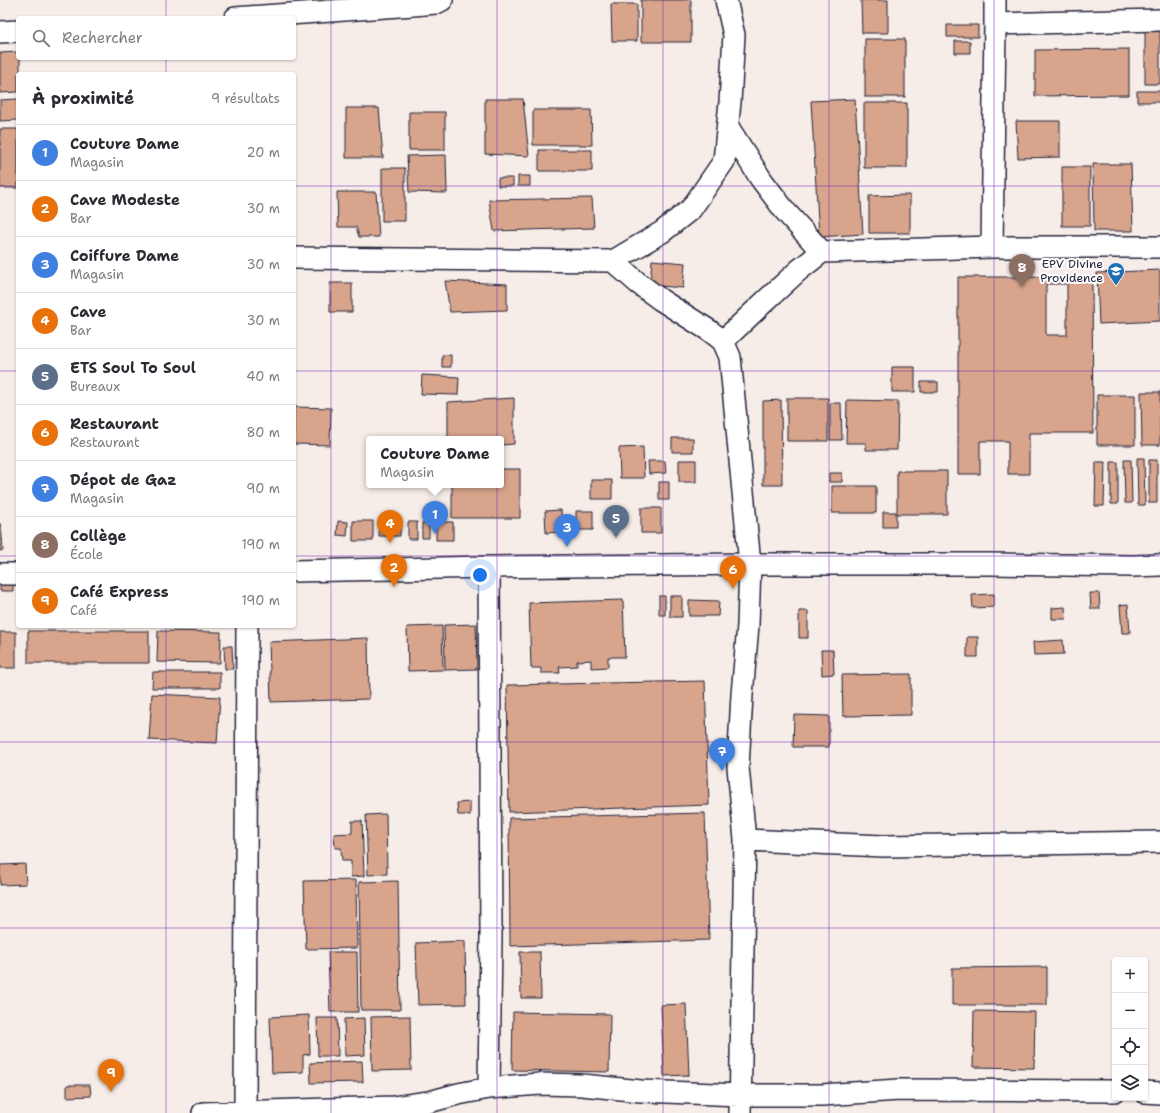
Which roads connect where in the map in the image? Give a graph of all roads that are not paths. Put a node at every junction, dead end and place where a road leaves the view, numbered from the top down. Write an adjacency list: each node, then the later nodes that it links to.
1 (442, 0): 4 (street)
2 (726, 0): 9 (street)
3 (995, 0): 6 (street)
4 (262, 16)
5 (1160, 20): 6 (street)
6 (996, 24): 10 (street)
7 (16, 31): 8 (street)
8 (0, 32)
9 (728, 126): 12 (street); 14 (street)
10 (992, 247): 11 (street); 12 (street)
11 (1160, 247)
12 (822, 252): 15 (street)
13 (296, 258): 14 (street)
14 (613, 261): 15 (street)
15 (723, 341): 16 (street)
16 (750, 564): 17 (street); 18 (street); 23 (street)
17 (1160, 565)
18 (489, 567): 19 (street); 25 (street)
19 (296, 571)
20 (0, 574): 21 (street)
21 (16, 574)
22 (247, 628): 30 (street)
23 (745, 840): 24 (street); 29 (street)
24 (1160, 842)
25 (489, 1088): 29 (street); 30 (street)
26 (1112, 1091): 29 (street)
27 (1148, 1092): 28 (street)
28 (1160, 1093)
29 (740, 1104)
30 (245, 1112): 31 (street)
31 (203, 1113)

